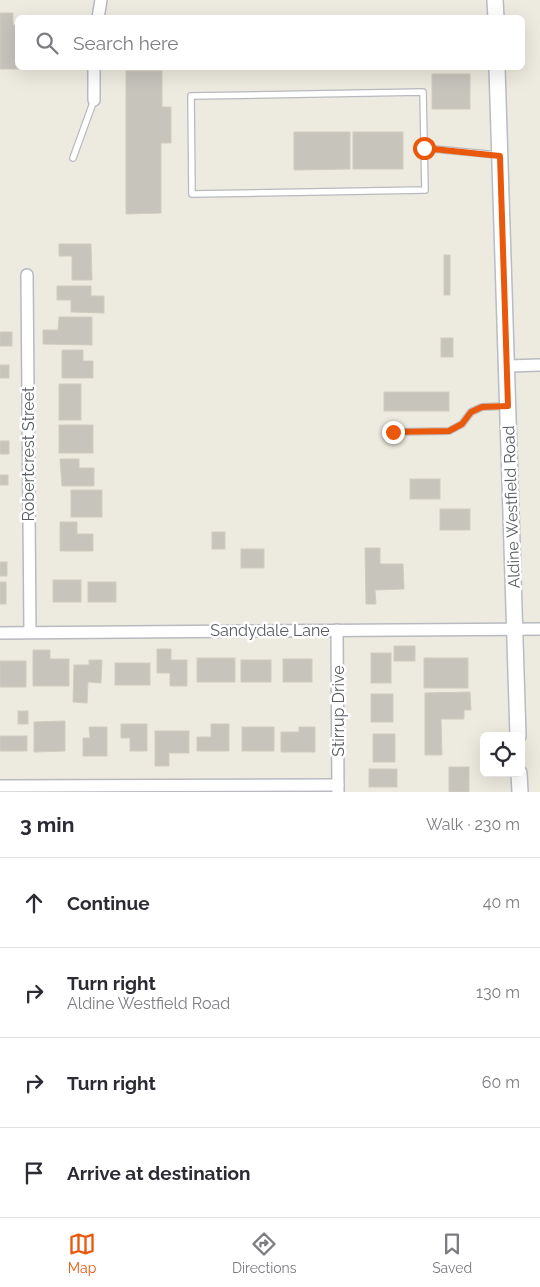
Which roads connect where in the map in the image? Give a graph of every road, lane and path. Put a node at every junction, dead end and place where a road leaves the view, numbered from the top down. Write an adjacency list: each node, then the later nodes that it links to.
1 (101, 0): 3 (street)
2 (495, 0): 4 (main road)
3 (98, 15)
4 (496, 15)
5 (94, 70): 7 (street)
6 (497, 70): 9 (main road, Aldine Westfield Road)
7 (94, 100): 10 (lane)
8 (424, 148): 8 (lane); 9 (lane)
9 (500, 156): 13 (main road, Aldine Westfield Road)
10 (73, 158)
11 (27, 275): 20 (street, Robertcrest Street)
12 (540, 365): 13 (street)
13 (507, 366): 14 (main road, Aldine Westfield Road)
14 (508, 406): 15 (lane); 18 (main road, Aldine Westfield Road)
15 (393, 432)
16 (540, 629): 18 (street, Sandydale Lane)
17 (337, 630): 18 (street, Sandydale Lane); 20 (street, Sandydale Lane); 24 (street, Stirrup Drive)
18 (514, 630): 21 (main road, Aldine Westfield Road)
19 (0, 632): 20 (street, Sandydale Lane)
20 (30, 632)
21 (518, 732)
22 (519, 777): 25 (main road)
23 (0, 786): 24 (street)
24 (338, 788)
25 (520, 792)

